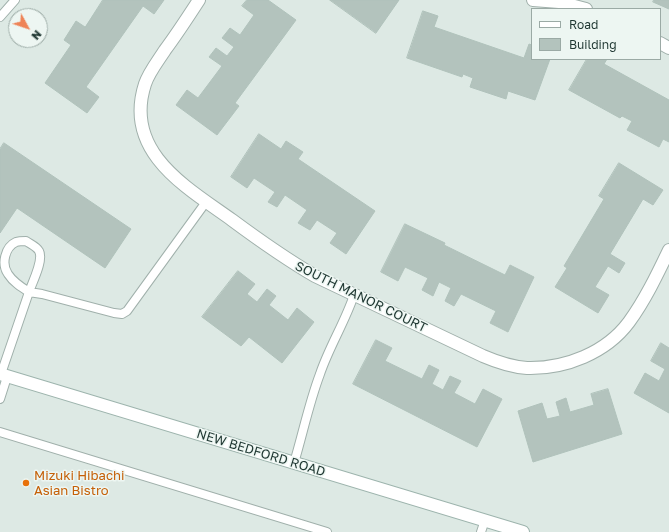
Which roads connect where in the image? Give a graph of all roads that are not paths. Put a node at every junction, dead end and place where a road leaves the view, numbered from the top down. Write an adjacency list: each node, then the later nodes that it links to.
1 (15, 0): 5 (lane)
2 (199, 0): 6 (street, SOUTH MANOR COURT)
3 (533, 0): 4 (street)
4 (582, 8)
5 (0, 17)
6 (206, 202): 8 (lane); 9 (street, SOUTH MANOR COURT)
7 (669, 250): 9 (street, SOUTH MANOR COURT)
8 (29, 292): 8 (lane); 10 (lane)
9 (354, 295): 13 (lane)
10 (3, 375): 11 (lane); 13 (street, NEW BEDFORD ROAD)
11 (0, 399)
12 (0, 432): 15 (lane)
13 (294, 462): 14 (street, NEW BEDFORD ROAD)
14 (483, 526): 16 (street, NEW BEDFORD ROAD)
15 (327, 532)
16 (523, 532)

